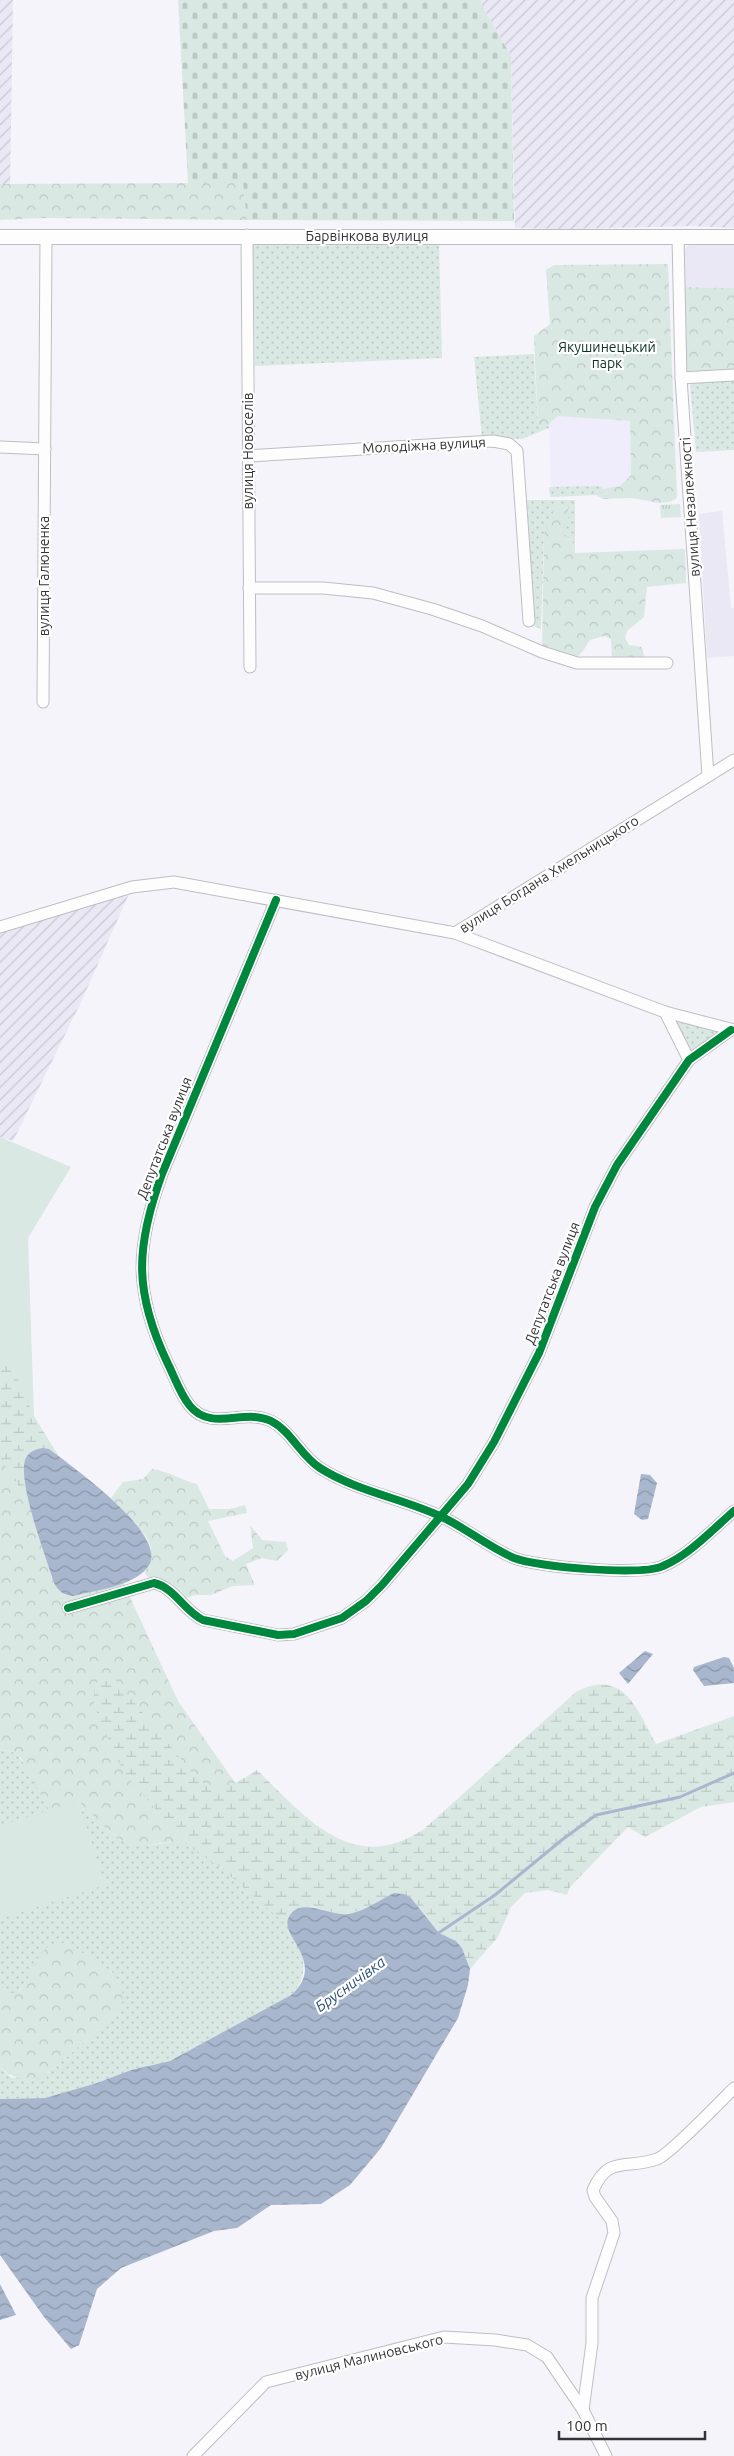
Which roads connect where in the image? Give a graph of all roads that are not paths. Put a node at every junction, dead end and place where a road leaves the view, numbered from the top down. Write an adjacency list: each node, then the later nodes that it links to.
1 (247, 235): 3 (street, Барвінкова вулиця); 4 (street, Барвінкова вулиця); 10 (street, вулиця Новоселів)
2 (0, 237): 3 (street, Барвінкова вулиця)
3 (46, 237): 9 (street, вулиця Галюненка)
4 (678, 237): 5 (street, Барвінкова вулиця); 7 (street, вулиця Незалежності)
5 (734, 237)
6 (734, 375): 7 (street)
7 (681, 378): 17 (street, вулиця Незалежності)
8 (0, 447): 9 (street)
9 (45, 449): 15 (street, вулиця Галюненка)
10 (248, 456): 11 (street, вулиця Новоселів); 12 (street, Молодіжна вулиця)
11 (249, 588): 13 (street); 14 (street, вулиця Новоселів)
12 (530, 621)
13 (667, 663)
14 (250, 667)
15 (43, 702)
16 (734, 760): 17 (street, вулиця Богдана Хмельницького)
17 (708, 776): 20 (street, вулиця Богдана Хмельницького)
18 (276, 900): 19 (street, вулиця Богдана Хмельницького); 20 (street, вулиця Богдана Хмельницького); 25 (street, Депутатська вулиця)
19 (0, 927)
20 (455, 933): 21 (street)
21 (665, 1012): 22 (street); 23 (street)
22 (732, 1030): 23 (street, Депутатська вулиця)
23 (689, 1060): 25 (street, Депутатська вулиця)
24 (734, 1511): 25 (street)
25 (440, 1516): 26 (street, Депутатська вулиця)
26 (68, 1608)
27 (734, 2088): 28 (street)
28 (583, 2410): 29 (street, вулиця Малиновського); 30 (street, вулиця Малиновського)
29 (193, 2456)
30 (606, 2456)

